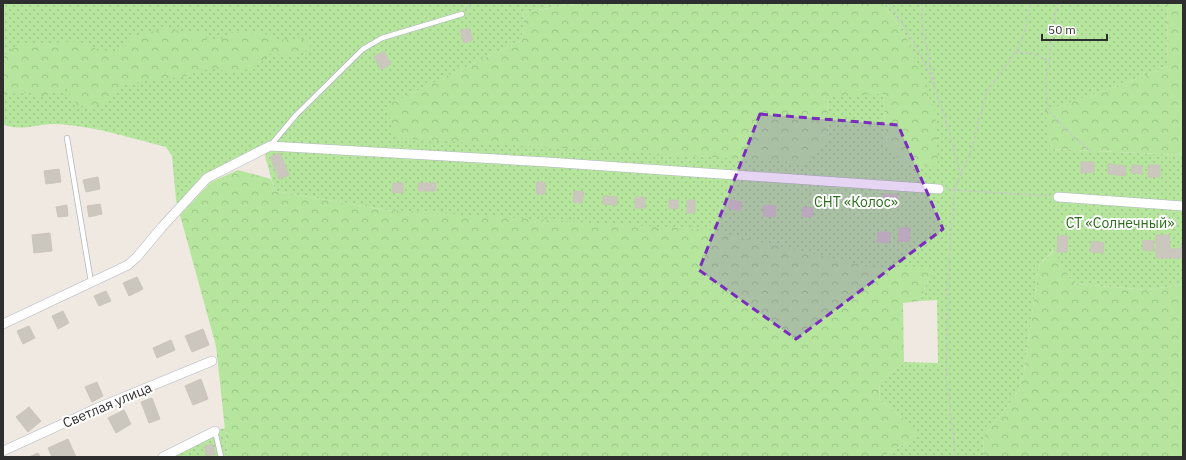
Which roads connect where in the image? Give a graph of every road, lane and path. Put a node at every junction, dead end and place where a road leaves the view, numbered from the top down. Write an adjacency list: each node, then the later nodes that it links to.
1 (472, 3): 6 (path)
2 (889, 3): 9 (path)
3 (922, 3): 9 (path)
4 (1030, 3): 7 (path)
5 (1057, 3): 8 (path)
6 (462, 14): 11 (lane)
7 (1015, 52): 8 (path); 13 (path)
8 (1049, 62): 12 (path)
9 (936, 91): 13 (path)
10 (67, 138): 18 (lane)
11 (270, 146): 14 (street); 18 (street)
12 (1091, 151)
13 (961, 176): 15 (path)
14 (943, 189): 15 (path)
15 (954, 190): 16 (path); 25 (path)
16 (1058, 197): 17 (street)
17 (1183, 206)
18 (91, 282): 19 (street)
19 (3, 324)
20 (212, 361): 22 (street, Светлая улица)
21 (215, 431): 23 (street); 24 (lane)
22 (3, 451)
23 (163, 457)
24 (221, 457)
25 (954, 457)

